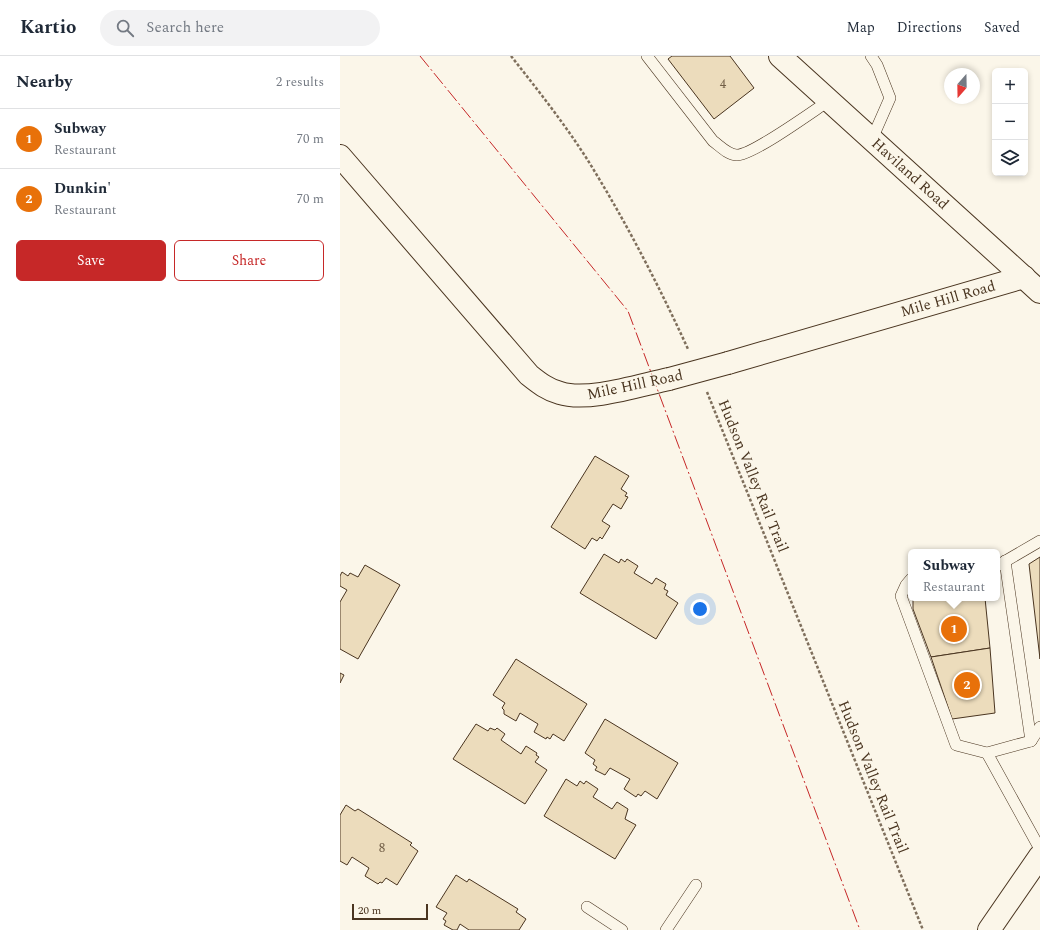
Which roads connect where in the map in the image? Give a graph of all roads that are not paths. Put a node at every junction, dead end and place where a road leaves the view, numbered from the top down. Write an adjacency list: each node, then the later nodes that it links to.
1 (647, 56): 4 (lane)
2 (780, 56): 4 (main road, Haviland Road)
3 (871, 56): 5 (lane)
4 (830, 100): 5 (main road, Haviland Road)
5 (872, 139): 7 (main road, Haviland Road)
6 (340, 156): 7 (main road, Mile Hill Road, bridge)
7 (1024, 277): 8 (main road, Haviland Road)
8 (1040, 292)
9 (1040, 542): 10 (lane)
10 (1001, 563): 13 (lane)
11 (908, 583): 14 (lane)
12 (1040, 727): 13 (lane)
13 (1031, 741): 14 (lane)
14 (987, 753): 15 (lane)
15 (1040, 848)
16 (1040, 856): 21 (main road)
17 (696, 886): 20 (lane)
18 (587, 907): 19 (lane)
19 (622, 930)
20 (666, 930)
21 (989, 930)

